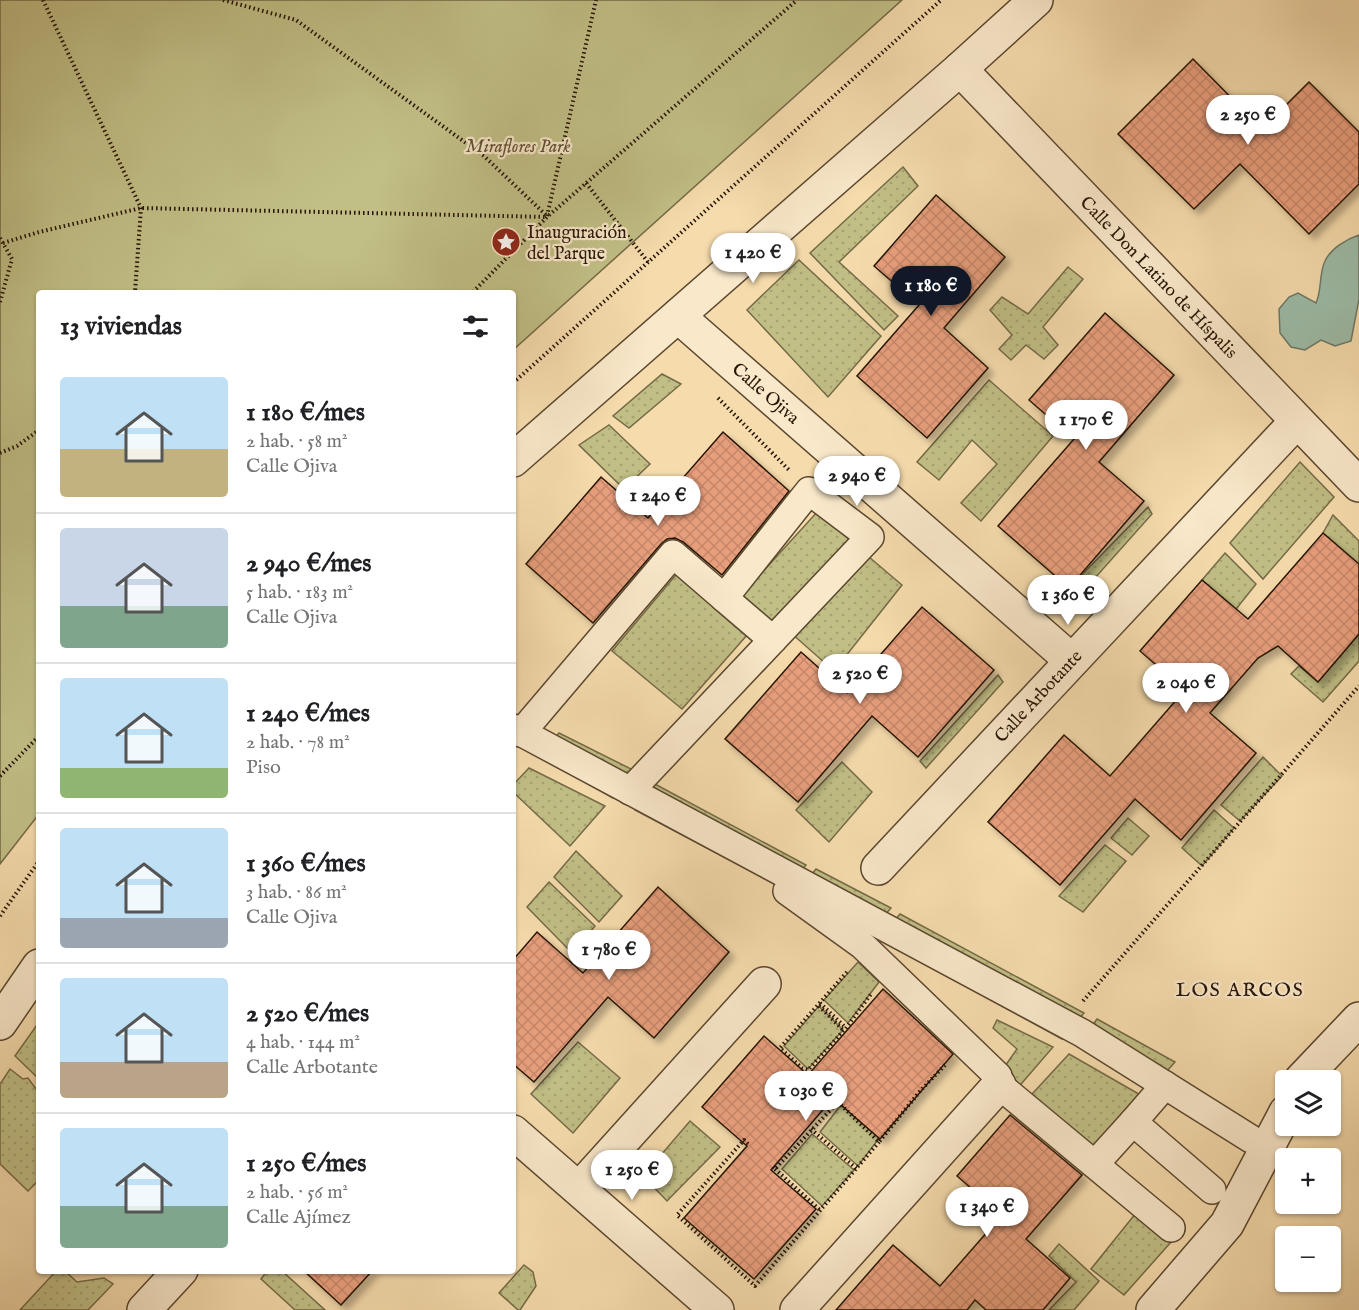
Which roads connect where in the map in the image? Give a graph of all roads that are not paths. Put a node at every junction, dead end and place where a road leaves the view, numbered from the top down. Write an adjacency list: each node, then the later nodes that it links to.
1 (1036, 0): 2 (street)
2 (960, 69): 3 (street); 4 (street, Calle Don Latino de Híspalis)
3 (678, 316): 5 (street); 9 (street, Calle Ojiva)
4 (1297, 421): 6 (street, Calle Don Latino de Híspalis); 9 (street, Calle Arbotante)
5 (516, 457)
6 (1359, 485)
7 (724, 598): 8 (street); 8 (street); 10 (street)
8 (773, 640): 11 (street)
9 (1071, 660): 12 (street, Calle Arbotante)
10 (517, 731): 11 (street)
11 (630, 791): 13 (street)
12 (878, 868)
13 (795, 880): 19 (street); 20 (street)
14 (36, 970): 17 (street)
15 (764, 984): 26 (street)
16 (1359, 1019): 18 (street)
17 (0, 1023)
18 (1311, 1070)
19 (998, 1081): 28 (street); 32 (street)
20 (1165, 1085): 21 (street); 24 (street)
21 (1134, 1122): 25 (street); 27 (street)
22 (1275, 1133): 33 (street)
23 (516, 1134): 26 (street)
24 (1251, 1139)
25 (1104, 1154)
26 (579, 1189): 31 (street)
27 (1212, 1190)
28 (1171, 1228)
29 (176, 1274): 30 (street)
30 (144, 1310)
31 (717, 1310)
32 (797, 1310)
33 (1153, 1310)

